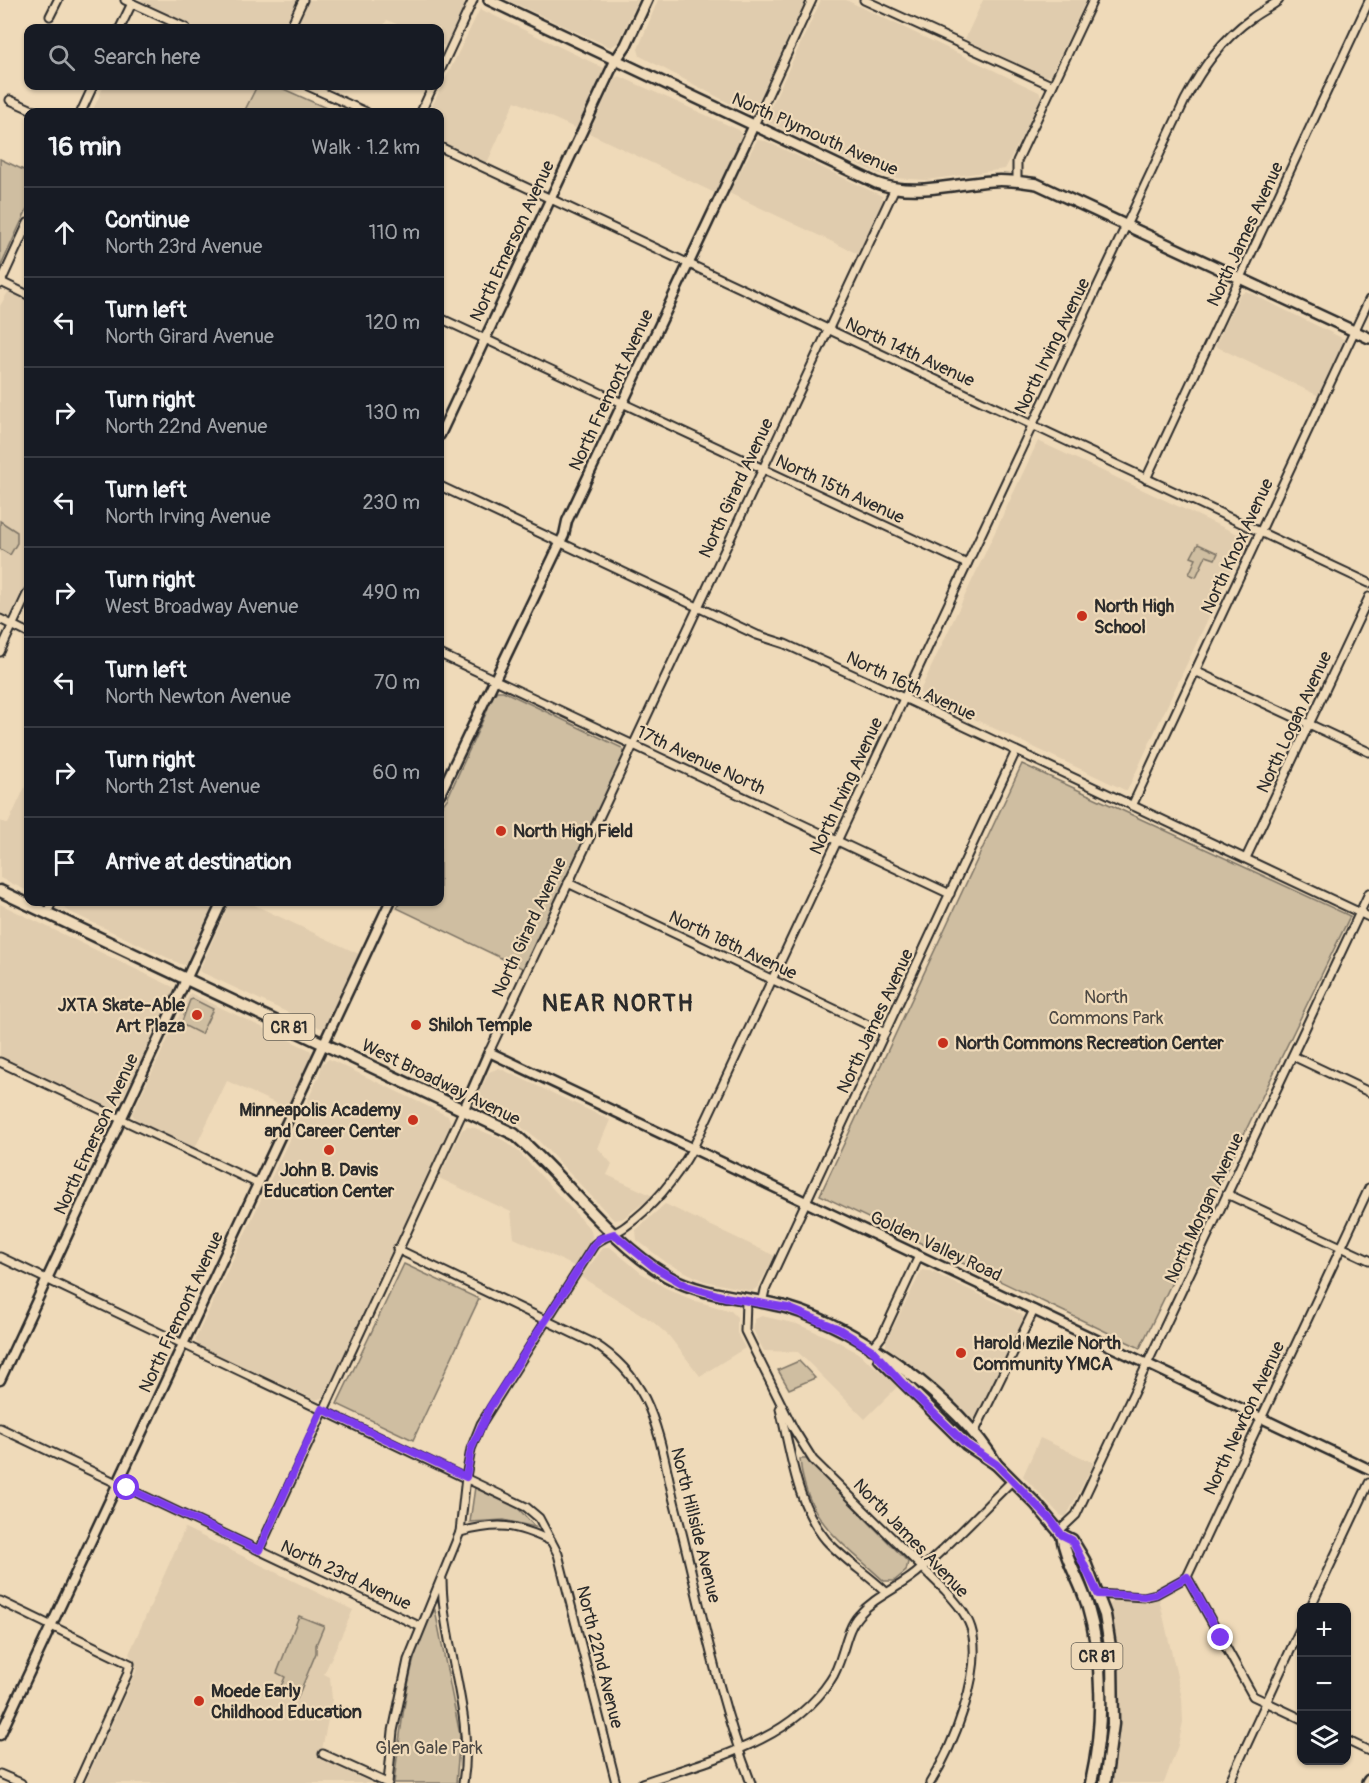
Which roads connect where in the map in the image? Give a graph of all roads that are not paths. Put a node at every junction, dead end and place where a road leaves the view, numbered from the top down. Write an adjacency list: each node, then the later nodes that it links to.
1 (58, 0): 12 (street)
2 (303, 0): 15 (street)
3 (473, 0): 17 (street)
4 (489, 0): 16 (main road, North Plymouth Avenue)
5 (647, 0): 16 (main road)
6 (812, 0): 27 (street, North Fremont Avenue)
7 (864, 0): 18 (street)
8 (1093, 0): 18 (street)
9 (1279, 0): 32 (street, North Irving Avenue)
10 (1369, 1): 35 (street, North James Avenue)
11 (128, 2): 13 (street); 14 (street)
12 (51, 16)
13 (121, 24)
14 (177, 24)
15 (292, 24)
16 (615, 61): 27 (main road, North Plymouth Avenue); 31 (street, North Emerson Avenue)
17 (444, 62)
18 (1051, 85): 29 (street)
19 (91, 90): 24 (street)
20 (317, 90): 25 (street)
21 (431, 90): 26 (street)
22 (10, 100): 23 (street)
23 (28, 108)
24 (83, 108)
25 (357, 108)
26 (423, 108)
27 (754, 124): 30 (main road, North Plymouth Avenue); 34 (street, North Fremont Avenue)
28 (444, 149): 31 (street, North 14th Avenue)
29 (1017, 181): 30 (main road, North Plymouth Avenue); 32 (main road, North Plymouth Avenue)
30 (894, 190): 40 (street, North Girard Avenue)
31 (550, 198): 34 (street, North 14th Avenue); 43 (street, North Emerson Avenue)
32 (1127, 226): 35 (main road, North Plymouth Avenue); 45 (street, North Irving Avenue)
33 (24, 232): 36 (street)
34 (689, 263): 40 (street, North 14th Avenue); 44 (street, North Fremont Avenue)
35 (1240, 279): 41 (main road, North Plymouth Avenue); 48 (street, North James Avenue)
36 (0, 283): 37 (street)
37 (24, 292)
38 (1369, 300): 41 (street, North Knox Avenue)
39 (444, 320): 43 (street, North 15th Avenue)
40 (828, 330): 45 (street, North 14th Avenue); 47 (street, North Girard Avenue)
41 (1354, 332): 42 (main road, North Plymouth Avenue); 50 (street, North Knox Avenue)
42 (1369, 338)
43 (484, 339): 44 (street, North 15th Avenue); 46 (street, North Emerson Avenue)
44 (624, 403): 47 (street, North 15th Avenue); 51 (street, North Fremont Avenue)
45 (1031, 424): 48 (street, North 14th Avenue); 52 (street, North Irving Avenue)
46 (444, 426)
47 (763, 469): 52 (street, North 15th Avenue); 56 (street, North Girard Avenue)
48 (1146, 479): 50 (street, North 14th Avenue)
49 (444, 488): 51 (street, North 16th Avenue)
50 (1260, 532): 53 (street, North 14th Avenue); 62 (street, North Knox Avenue)
51 (561, 543): 56 (street, North 16th Avenue); 63 (street, North Fremont Avenue)
52 (967, 564): 64 (street, North Irving Avenue)
53 (1369, 583)
54 (1369, 597): 65 (street, North Logan Avenue)
55 (24, 600): 58 (street)
56 (698, 608): 64 (street, North 16th Avenue); 66 (street, North Girard Avenue)
57 (0, 620): 58 (street)
58 (12, 625): 59 (street); 60 (street)
59 (24, 631)
60 (0, 652)
61 (444, 656): 63 (street, 17th Avenue North)
62 (1195, 671): 65 (street); 70 (street, North Knox Avenue)
63 (495, 681): 66 (street, 17th Avenue North); 69 (street, North Fremont Avenue)
64 (904, 698): 67 (street, North 16th Avenue); 71 (street, North Irving Avenue)
65 (1309, 724): 68 (street); 72 (street, North Logan Avenue)
66 (633, 745): 71 (street, 17th Avenue North); 73 (street, North Girard Avenue)
67 (1016, 751): 70 (street, North 16th Avenue); 76 (street, North James Avenue)
68 (1369, 752)
69 (444, 786)
70 (1132, 806): 72 (street, North 16th Avenue)
71 (837, 841): 76 (street, 17th Avenue North); 86 (street, North Irving Avenue)
72 (1246, 858): 83 (street, North 16th Avenue)
73 (568, 884): 86 (street, North 18th Avenue); 89 (street, North Girard Avenue)
74 (0, 891): 77 (main road, West Broadway Avenue / CR 81)
75 (1369, 893): 83 (street, North Morgan Avenue)
76 (950, 894): 87 (street, North James Avenue)
77 (24, 902)
78 (31, 906): 82 (main road, West Broadway Avenue / CR 81)
79 (50, 906): 82 (street)
80 (220, 906): 85 (street, North Emerson Avenue)
81 (388, 906): 88 (street, North Fremont Avenue)
82 (46, 913): 85 (main road, West Broadway Avenue / CR 81)
83 (1360, 913): 84 (street, North 16th Avenue); 90 (street, North Morgan Avenue)
84 (1369, 917)
85 (186, 979): 88 (main road, West Broadway Avenue / CR 81); 94 (street, North Emerson Avenue)
86 (772, 981): 87 (street, North 18th Avenue); 95 (street, North Irving Avenue)
87 (885, 1034): 99 (street, North James Avenue)
88 (323, 1043): 93 (main road, West Broadway Avenue / CR 81); 96 (street, North Fremont Avenue)
89 (489, 1052): 93 (street, North Girard Avenue); 95 (street, Golden Valley Road)
90 (1293, 1056): 92 (street); 98 (street, North Morgan Avenue)
91 (0, 1062): 94 (street)
92 (1369, 1092)
93 (464, 1109): 100 (main road, West Broadway Avenue / CR 81); 102 (street, North Girard Avenue)
94 (121, 1119): 96 (street); 106 (street, North Emerson Avenue)
95 (693, 1148): 99 (street, Golden Valley Road); 100 (street, North Irving Avenue)
96 (259, 1184): 111 (street, North Fremont Avenue)
97 (1369, 1188): 101 (street, North Newton Avenue)
98 (1227, 1194): 101 (street); 113 (street, North Morgan Avenue)
99 (806, 1203): 103 (street, Golden Valley Road); 108 (street, North James Avenue)
100 (614, 1234): 107 (main road, West Broadway Avenue / CR 81); 110 (street, North Irving Avenue)
101 (1341, 1247): 105 (street); 117 (street, North Newton Avenue)
102 (397, 1249): 110 (street, North Hillside Avenue); 116 (street, North Girard Avenue)
103 (919, 1256): 109 (street, Golden Valley Road); 112 (street)
104 (0, 1257): 106 (street, North 22nd Avenue)
105 (1369, 1260)
106 (47, 1279): 111 (street, North 22nd Avenue); 114 (street, North Emerson Avenue)
107 (746, 1301): 108 (main road, West Broadway Avenue / CR 81); 115 (street, North James Avenue)
108 (762, 1303): 112 (main road, West Broadway Avenue / CR 81)
109 (1034, 1310): 113 (street, Golden Valley Road); 119 (street)
110 (547, 1319): 122 (street, North Irving Avenue); 144 (street, North Hillside Avenue)
111 (184, 1344): 116 (street, North 22nd Avenue); 124 (street, North Fremont Avenue)
112 (872, 1350): 119 (main road, West Broadway Avenue / CR 81); 120 (main road, West Broadway Avenue / CR 81)
113 (1147, 1364): 117 (street, Golden Valley Road); 127 (street, North Morgan Avenue)
114 (0, 1380)
115 (776, 1395): 130 (street, North James Avenue); 133 (street, North James Avenue)
116 (322, 1409): 122 (street, North 22nd Avenue); 129 (street, North Girard Avenue)
117 (1261, 1418): 121 (street, Golden Valley Road); 132 (street, North Newton Avenue)
118 (0, 1428): 124 (street, North 23rd Avenue)
119 (974, 1433): 120 (main road, West Broadway Avenue / CR 81)
120 (996, 1464): 123 (main road, West Broadway Avenue / CR 81)
121 (1369, 1469)
122 (466, 1477): 126 (street, North Irving Avenue); 128 (street, North 22nd Avenue)
123 (1012, 1481): 127 (main road, West Broadway Avenue / CR 81); 130 (street)
124 (118, 1484): 129 (street, North 23rd Avenue); 137 (street, North Fremont Avenue)
125 (1369, 1484): 136 (street)
126 (460, 1532): 128 (street); 131 (street, North Irving Avenue)
127 (1060, 1533): 134 (main road, West Broadway Avenue / CR 81); 156 (main road, West Broadway Avenue / CR 81)
128 (550, 1540): 152 (street, North 22nd Avenue)
129 (259, 1550): 138 (street, North 23rd Avenue)
130 (922, 1568): 133 (street); 155 (street, North James Avenue)
131 (442, 1577): 138 (street, North Irving Avenue); 151 (street, North Irving Avenue)
132 (1187, 1577): 134 (street); 140 (street)
133 (886, 1592): 144 (street)
134 (1098, 1594): 157 (main road, West Broadway Avenue / CR 81)
135 (0, 1601): 137 (street)
136 (1312, 1603)
137 (52, 1625): 142 (street, North Fremont Avenue); 149 (street)
138 (419, 1626): 150 (street, North Irving Avenue)
139 (1297, 1635): 140 (street)
140 (1265, 1702): 141 (street); 158 (street)
141 (1297, 1717)
142 (0, 1735)
143 (1351, 1742): 145 (street)
144 (738, 1750): 153 (street); 154 (street, North Hillside Avenue)
145 (1369, 1751)
146 (323, 1755): 150 (street)
147 (0, 1774): 148 (street)
148 (21, 1783)
149 (78, 1783)
150 (387, 1783)
151 (463, 1783)
152 (616, 1783)
153 (642, 1783)
154 (750, 1783)
155 (930, 1783)
156 (1091, 1783)
157 (1105, 1783)
158 (1229, 1783)

